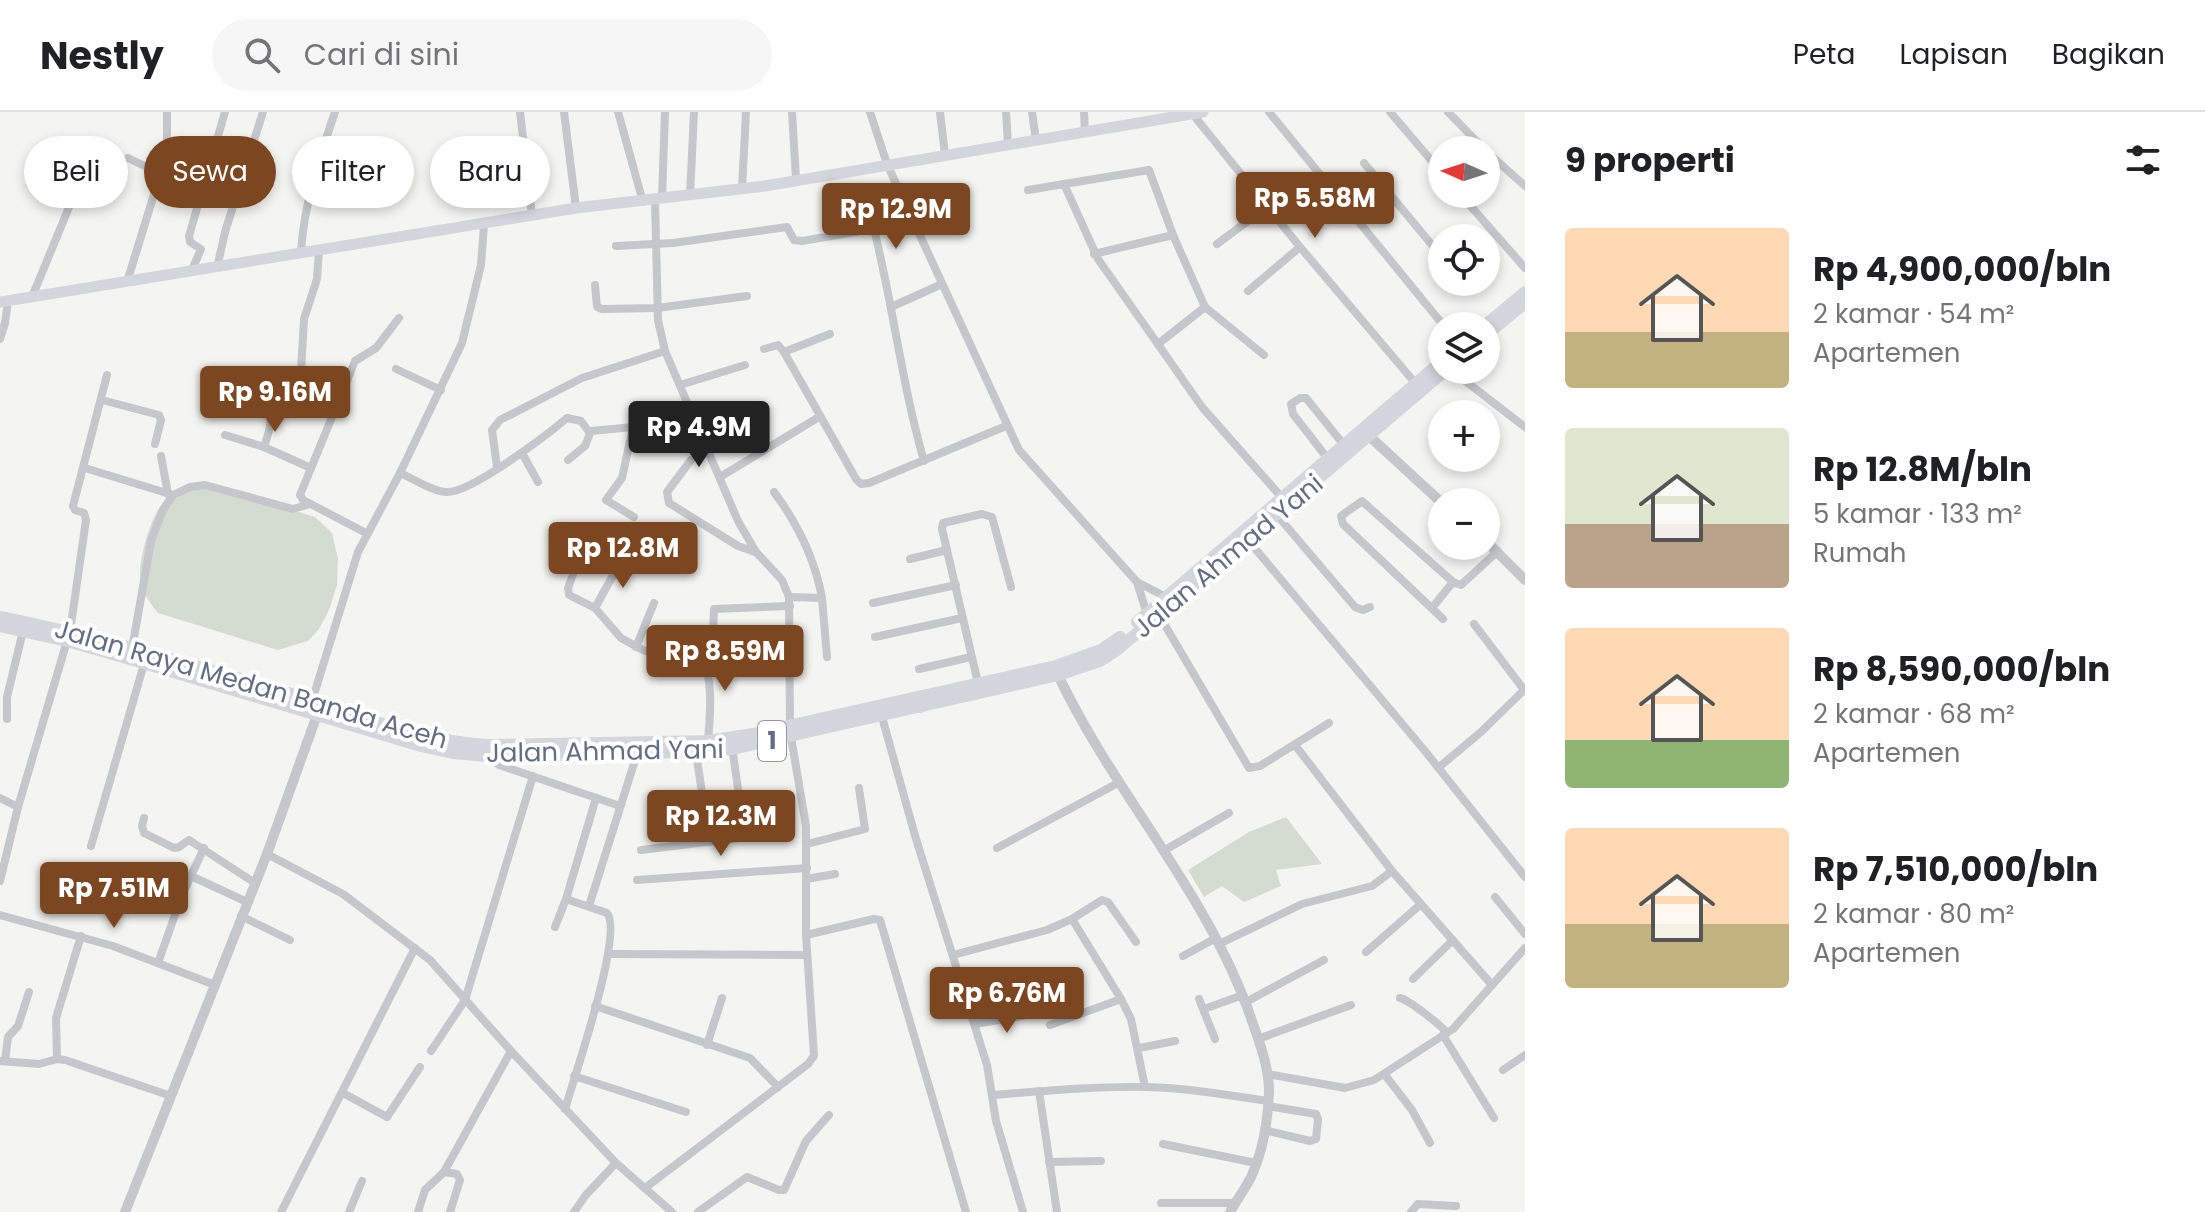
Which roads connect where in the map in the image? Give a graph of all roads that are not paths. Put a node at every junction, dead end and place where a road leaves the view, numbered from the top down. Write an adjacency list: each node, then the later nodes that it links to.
1 (167, 112): 22 (street)
2 (225, 112): 23 (street)
3 (263, 112): 62 (street)
4 (335, 112): 60 (street)
5 (520, 112): 48 (street)
6 (564, 112): 46 (street)
7 (618, 112): 41 (street)
8 (665, 112): 41 (street)
9 (694, 112): 40 (street)
10 (746, 112): 37 (street)
11 (792, 112): 34 (street)
12 (870, 112): 32 (street)
13 (940, 112): 27 (street)
14 (1006, 112): 26 (street)
15 (1032, 112): 25 (street)
16 (1084, 112): 21 (street)
17 (1269, 112): 49 (street)
18 (1390, 112): 28 (street)
19 (1448, 112): 24 (street)
20 (1195, 113): 21 (main road); 42 (street)
21 (1085, 132): 25 (main road)
22 (167, 136)
23 (218, 136)
24 (1472, 136)
25 (1036, 140): 26 (main road)
26 (1008, 145): 27 (main road)
27 (945, 155): 32 (main road)
28 (1428, 157)
29 (128, 158): 33 (street)
30 (1364, 163): 39 (street)
31 (1500, 163): 36 (street)
32 (887, 164): 34 (main road); 50 (street)
33 (144, 166)
34 (796, 179): 37 (main road)
35 (1064, 184): 38 (street); 53 (street); 61 (street)
36 (1525, 186)
37 (742, 189): 40 (main road)
38 (1028, 190)
39 (1387, 191): 49 (street); 54 (street)
40 (690, 196): 41 (main road)
41 (653, 200): 46 (main road); 55 (street)
42 (1268, 206): 56 (street); 58 (street)
43 (69, 208): 71 (street)
44 (150, 208): 65 (street)
45 (197, 208): 64 (street)
46 (576, 208): 48 (main road)
47 (1472, 208): 63 (street)
48 (532, 215): 51 (main road)
49 (1356, 219): 77 (street)
50 (913, 222): 52 (street); 66 (street)
51 (484, 225): 59 (main road); 96 (street)
52 (874, 229): 55 (street); 74 (street)
53 (1173, 235): 61 (street); 75 (street)
54 (1428, 240)
55 (657, 244): 57 (street); 76 (street)
56 (1217, 244)
57 (616, 246)
58 (1300, 247): 68 (street); 92 (street)
59 (319, 249): 60 (main road); 97 (street)
60 (301, 252): 62 (main road)
61 (1094, 254): 83 (street)
62 (217, 268): 64 (main road)
63 (1525, 268)
64 (191, 272): 65 (main road)
65 (127, 282): 71 (main road)
66 (942, 284): 74 (street); 102 (street)
67 (595, 285): 76 (street)
68 (1248, 291)
69 (1525, 292): 78 (main road)
70 (747, 296): 76 (street)
71 (32, 297): 72 (main road)
72 (4, 301): 82 (street)
73 (1525, 303): 80 (main road)
74 (891, 307): 116 (street)
75 (1205, 307): 83 (street); 87 (street)
76 (657, 308): 85 (street)
77 (1432, 312)
78 (1500, 313)
79 (399, 318): 97 (street)
80 (1500, 324)
81 (830, 334): 86 (street)
82 (0, 339)
83 (1158, 344): 126 (street)
84 (764, 349): 86 (street)
85 (665, 351): 95 (street); 117 (street)
86 (784, 352): 101 (street)
87 (1264, 355)
88 (745, 365): 95 (street)
89 (396, 369): 96 (street)
90 (1428, 373): 92 (main road, 1)
91 (107, 375): 99 (street)
92 (1416, 384): 109 (main road, 1)
93 (1431, 384): 107 (main road, Jalan Ahmad Yani / 1)
94 (1467, 384): 104 (street)
95 (680, 385): 100 (street)
96 (441, 390): 120 (street)
97 (340, 394): 119 (street)
98 (266, 395): 110 (street)
99 (102, 400): 108 (street); 118 (street)
100 (688, 404): 103 (street); 121 (street)
101 (819, 417): 116 (street); 121 (street)
102 (1006, 426): 116 (street); 140 (street)
103 (633, 427): 105 (street); 129 (street)
104 (1525, 427)
105 (589, 432): 111 (street); 114 (street)
106 (225, 435): 110 (street)
107 (1368, 435): 123 (street); 126 (main road, Jalan Ahmad Yani / 1)
108 (155, 444)
109 (1344, 445): 113 (main road, 1); 113 (street)
110 (264, 447): 119 (street)
111 (522, 453): 117 (street); 122 (street)
112 (161, 456): 125 (street)
113 (1328, 459): 126 (main road, 1)
114 (568, 460)
115 (691, 460): 134 (street)
116 (924, 461)
117 (497, 467): 120 (street)
118 (85, 468): 125 (street); 159 (street)
119 (311, 468): 127 (street)
120 (400, 473): 130 (street)
121 (720, 477): 134 (street)
122 (538, 482)
123 (1428, 490)
124 (774, 492): 145 (street)
125 (171, 495): 127 (street); 162 (street)
126 (1286, 502): 128 (main road, Jalan Ahmad Yani / 1); 144 (main road, 1)
127 (310, 504): 130 (street)
128 (1277, 515): 131 (main road, Jalan Ahmad Yani / 1); 149 (street)
129 (634, 517)
130 (366, 533): 171 (street)
131 (1247, 539): 152 (main road, Jalan Ahmad Yani / 1); 184 (street)
132 (584, 544): 150 (street)
133 (947, 550): 137 (street); 142 (street); 143 (street)
134 (756, 552): 146 (street)
135 (1500, 553): 139 (street)
136 (623, 557): 150 (street)
137 (910, 559)
138 (1488, 560): 141 (street)
139 (1525, 580)
140 (1137, 582): 144 (street); 152 (street)
141 (1453, 582): 151 (street); 151 (street)
142 (956, 585): 148 (street); 154 (street)
143 (1011, 587)
144 (1166, 597): 152 (main road, 1)
145 (822, 598): 146 (street); 164 (street)
146 (790, 601): 163 (street); 177 (street)
147 (654, 603): 161 (street)
148 (873, 603)
149 (1370, 607)
150 (595, 608): 161 (street)
151 (1432, 608): 155 (street)
152 (1153, 614): 168 (main road, Jalan Ahmad Yani / 1); 169 (main road, 1); 180 (street)
153 (0, 617): 159 (main road, Jalan Raya Medan Banda Aceh / 1)
154 (962, 618): 160 (street); 165 (street)
155 (1443, 619)
156 (1474, 624): 170 (street)
157 (0, 626): 158 (main road, Jalan Ahmad Yani / 1)
158 (23, 631): 159 (main road, Jalan Ahmad Yani / 1); 175 (street)
159 (68, 636): 162 (main road, Jalan Raya Medan Banda Aceh / 1); 166 (main road, Jalan Ahmad Yani / 1); 191 (street)
160 (875, 637)
161 (636, 647): 163 (street)
162 (132, 649): 171 (main road, Jalan Raya Medan Banda Aceh / 1)
163 (701, 655): 178 (street)
164 (827, 657)
165 (971, 657): 167 (street); 169 (street)
166 (144, 664): 173 (main road, Jalan Ahmad Yani / 1); 198 (street)
167 (919, 669)
168 (1058, 675): 172 (main road, Jalan Ahmad Yani / 1); 186 (street)
169 (978, 683): 172 (main road, 1)
170 (1525, 690): 184 (street)
171 (312, 701): 178 (main road, Jalan Raya Medan Banda Aceh / 1)
172 (920, 702): 174 (main road, Jalan Ahmad Yani / 1); 177 (main road, 1)
173 (317, 715): 183 (main road, Jalan Ahmad Yani / 1); 203 (street)
174 (882, 717): 177 (main road, Jalan Ahmad Yani / 1); 234 (street)
175 (7, 719)
176 (1329, 723): 180 (street)
177 (790, 732): 179 (main road, Jalan Ahmad Yani / 1); 197 (street)
178 (708, 741): 179 (main road, Jalan Raya Medan Banda Aceh / 1)
179 (732, 743): 181 (main road, Jalan Ahmad Yani / 1); 195 (street)
180 (1295, 745): 205 (street)
181 (696, 752): 182 (main road, Jalan Ahmad Yani / 1); 196 (street)
182 (637, 754): 183 (main road, Jalan Ahmad Yani / 1); 190 (street)
183 (486, 756): 185 (street)
184 (1438, 768): 208 (street)
185 (533, 776): 189 (street); 247 (street)
186 (1118, 783): 200 (street); 202 (street)
187 (859, 788): 197 (street)
188 (0, 798): 191 (street)
189 (596, 798): 190 (street); 214 (street)
190 (620, 806): 217 (street)
191 (18, 807): 211 (street)
192 (1229, 813): 202 (street)
193 (144, 818): 199 (street)
194 (781, 833): 195 (street)
195 (745, 837): 196 (street)
196 (709, 841): 201 (street)
197 (807, 844): 204 (street)
198 (91, 846)
199 (204, 848): 207 (street); 212 (street)
200 (997, 848)
201 (641, 850)
202 (1165, 850): 227 (street)
203 (267, 854): 212 (street); 229 (street)
204 (807, 868): 209 (street); 210 (street)
205 (1392, 871): 216 (street); 227 (street)
206 (835, 874): 209 (street)
207 (191, 876): 215 (street); 237 (street)
208 (1525, 877)
209 (806, 879): 223 (street)
210 (637, 880)
211 (0, 881)
212 (255, 883): 215 (street)
213 (1495, 897): 222 (street)
214 (566, 899): 217 (street); 221 (street)
215 (247, 902): 219 (street)
216 (1421, 904): 226 (street); 231 (street)
217 (589, 906): 232 (street)
218 (0, 915): 224 (street)
219 (241, 916): 225 (street); 239 (street)
220 (1072, 919): 228 (street); 234 (street); 245 (street)
221 (555, 927)
222 (1525, 934)
223 (806, 935): 233 (street); 302 (street)
224 (81, 936): 237 (street); 263 (street)
225 (290, 940)
226 (1453, 940): 238 (street); 240 (street)
227 (1217, 941): 235 (street); 243 (street)
228 (1136, 942)
229 (415, 948): 247 (street); 273 (street)
230 (1525, 949): 240 (street)
231 (1366, 952)
232 (610, 954): 233 (street); 249 (street)
233 (806, 955): 270 (street)
234 (953, 955): 252 (street)
235 (1183, 956)
236 (1324, 960): 243 (street)
237 (158, 963): 239 (street)
238 (1413, 979)
239 (215, 985): 275 (street)
240 (1492, 985): 254 (street)
241 (29, 992): 264 (street)
242 (722, 998): 258 (street)
243 (1244, 998): 250 (street); 256 (street)
244 (1400, 998): 254 (street)
245 (1121, 999): 253 (street); 259 (street)
246 (1199, 999): 250 (street)
247 (465, 1000): 260 (street); 261 (street)
248 (1351, 1005): 256 (street)
249 (595, 1006): 258 (street); 269 (street)
250 (1204, 1009): 255 (street)
251 (1033, 1014): 252 (street)
252 (975, 1024): 274 (street)
253 (1050, 1025)
254 (1445, 1034): 268 (street); 280 (street)
255 (1215, 1039)
256 (1258, 1039): 267 (street)
257 (1175, 1041): 259 (street)
258 (707, 1045): 270 (street)
259 (1139, 1048): 271 (street)
260 (431, 1051)
261 (511, 1051): 277 (street); 288 (street)
262 (1525, 1055): 266 (street)
263 (57, 1059): 264 (street); 275 (street)
264 (3, 1061)
265 (420, 1067): 273 (street)
266 (1503, 1070)
267 (1268, 1074): 268 (street); 276 (street)
268 (1385, 1075): 282 (street)
269 (574, 1076): 277 (street); 278 (street)
270 (778, 1087): 290 (street)
271 (1145, 1087): 272 (street); 276 (street)
272 (1039, 1091): 274 (street); 285 (street)
273 (343, 1093): 295 (street)
274 (993, 1095): 303 (street)
275 (171, 1096): 294 (street)
276 (1268, 1103): 281 (street); 281 (street)
277 (565, 1109): 286 (street)
278 (686, 1112)
279 (829, 1115): 301 (street)
280 (1494, 1118)
281 (1264, 1130): 287 (street)
282 (1430, 1143)
283 (1163, 1144): 287 (street)
284 (1101, 1161): 285 (street)
285 (1049, 1162): 304 (street)
286 (616, 1163): 290 (street); 299 (street)
287 (1256, 1163): 293 (street)
288 (444, 1172): 297 (street); 298 (street)
289 (362, 1181): 296 (street)
290 (645, 1188): 300 (street)
291 (1161, 1203): 293 (street)
292 (1456, 1206): 305 (street)
293 (1233, 1207)
294 (125, 1212)
295 (281, 1212)
296 (349, 1212)
297 (418, 1212)
298 (450, 1212)
299 (574, 1212)
300 (672, 1212)
301 (698, 1212)
302 (966, 1212)
303 (1023, 1212)
304 (1057, 1212)
305 (1411, 1212)

